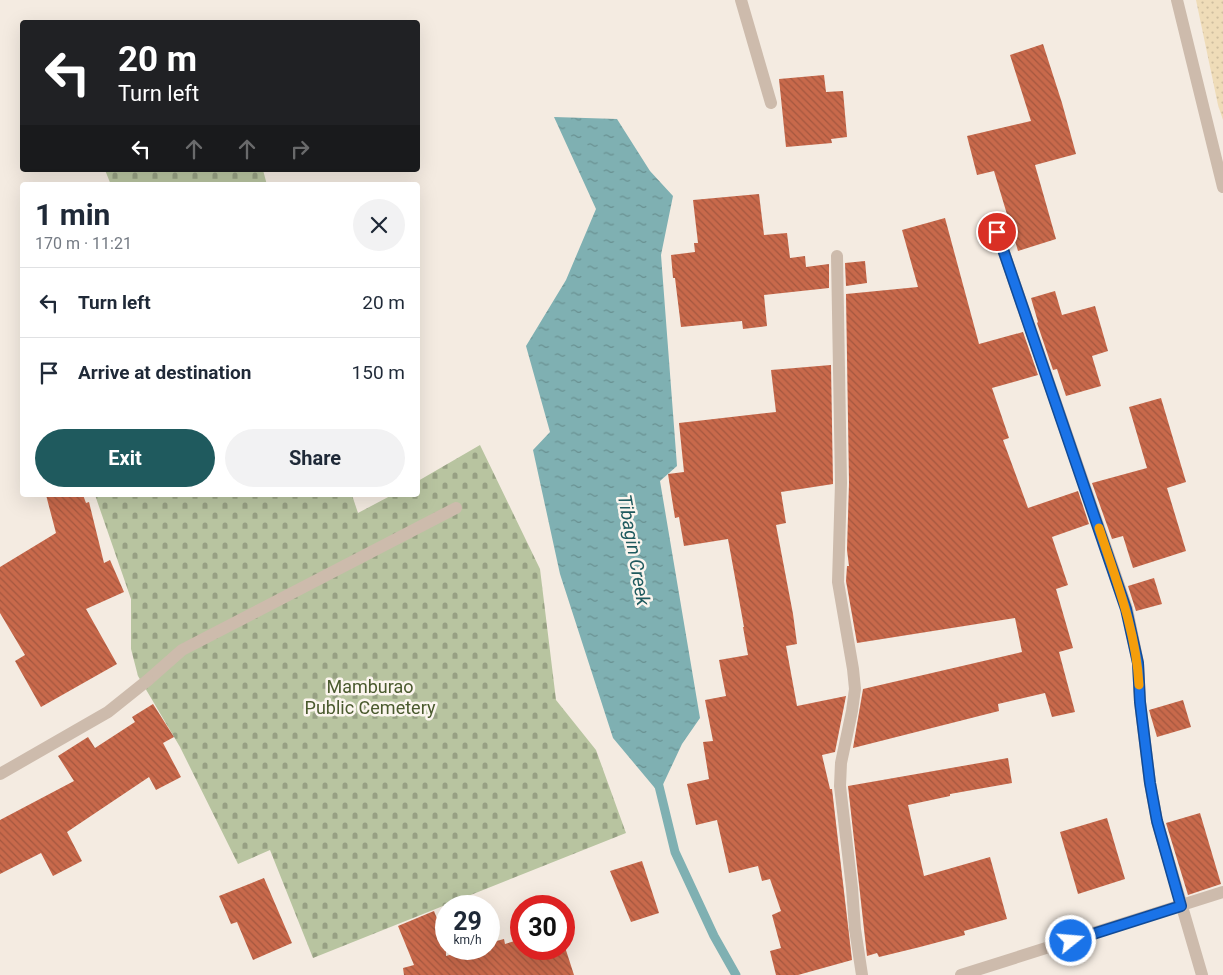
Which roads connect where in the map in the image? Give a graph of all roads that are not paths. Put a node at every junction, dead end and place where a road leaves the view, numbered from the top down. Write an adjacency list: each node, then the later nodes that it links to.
1 (741, 0): 3 (street)
2 (1177, 0): 4 (street)
3 (771, 103)
4 (1223, 187)
5 (997, 232): 10 (street)
6 (837, 256): 11 (street)
7 (456, 508): 8 (street)
8 (0, 774)
9 (1223, 892): 10 (street)
10 (1181, 906): 12 (street); 13 (street)
11 (862, 975)
12 (961, 975)
13 (1202, 975)

